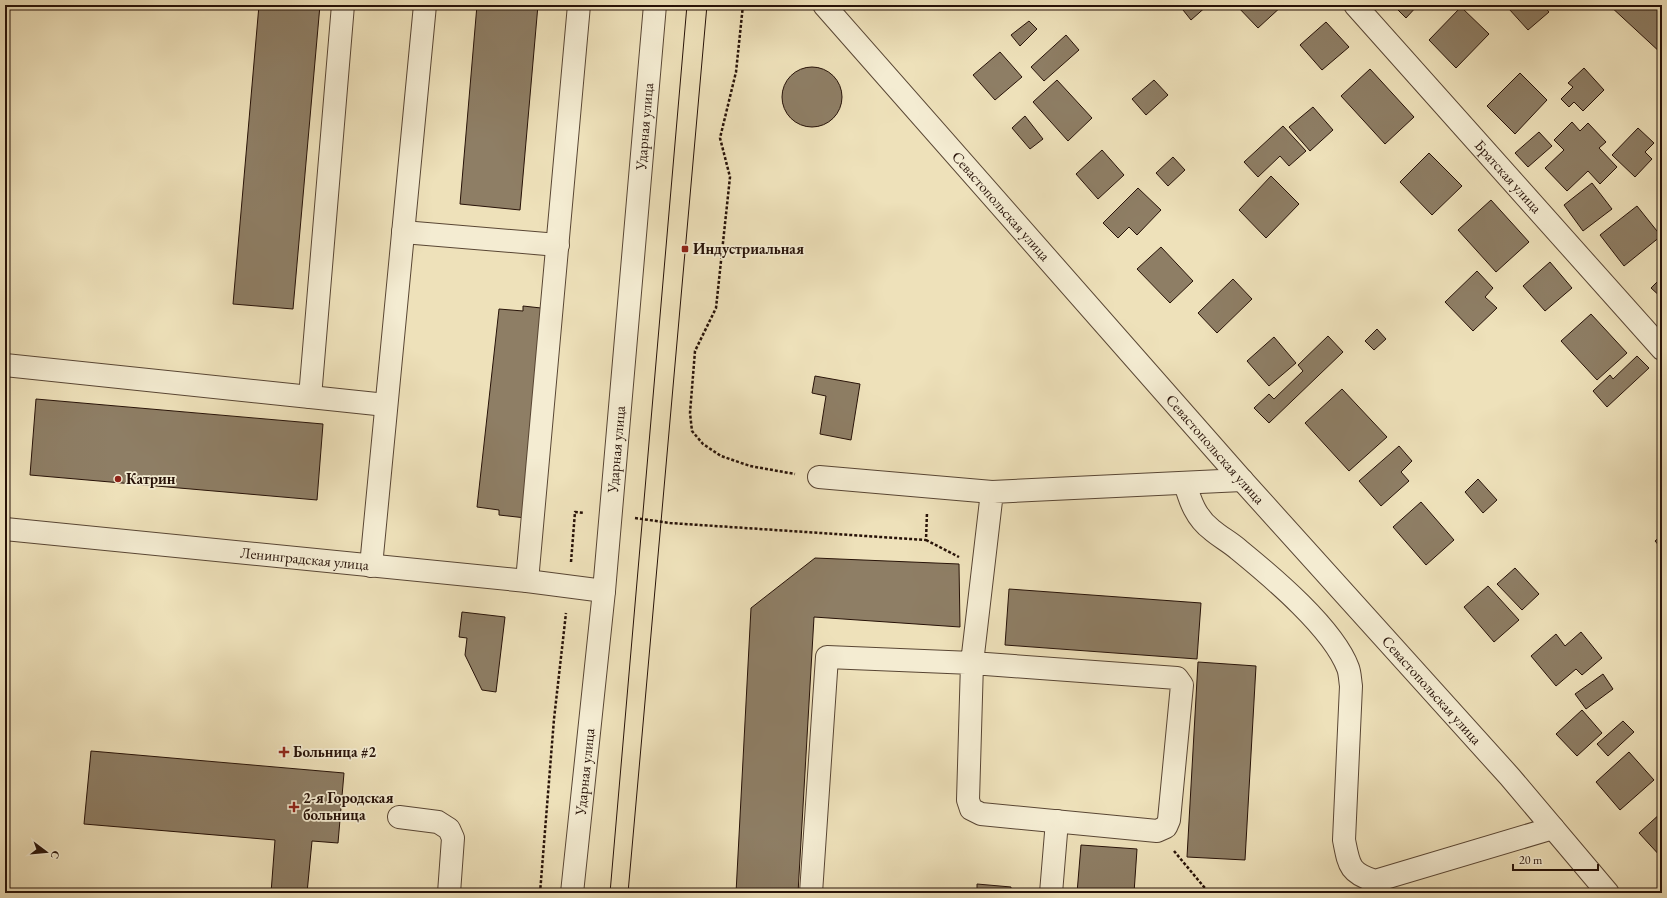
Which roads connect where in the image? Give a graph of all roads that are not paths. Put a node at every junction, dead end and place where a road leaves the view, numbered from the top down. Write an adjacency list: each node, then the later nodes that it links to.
1 (343, 5): 11 (street)
2 (425, 5): 7 (street)
3 (579, 5): 8 (street)
4 (655, 5): 20 (street, Ударная улица)
5 (824, 5): 14 (street, Севастопольская улица)
6 (1354, 5): 9 (street, Братская улица)
7 (403, 232): 8 (street); 12 (street)
8 (558, 245): 19 (street)
9 (1662, 349)
10 (5, 365): 11 (street)
11 (310, 397): 12 (street)
12 (386, 405): 18 (street)
13 (819, 477): 16 (street)
14 (1242, 480): 15 (street); 24 (street, Севастопольская улица)
15 (1185, 483): 16 (street); 24 (street)
16 (992, 492): 21 (street)
17 (5, 529): 18 (street, Ленинградская улица)
18 (371, 566): 19 (street, Ленинградская улица)
19 (527, 581): 20 (street, Ленинградская улица)
20 (604, 591): 26 (street, Ударная улица)
21 (972, 663): 23 (street); 23 (street); 27 (street)
22 (399, 817): 25 (street)
23 (1057, 821): 28 (street)
24 (1553, 828): 29 (street, Севастопольская улица)
25 (449, 893)
26 (572, 893)
27 (811, 893)
28 (1051, 893)
29 (1608, 893)

